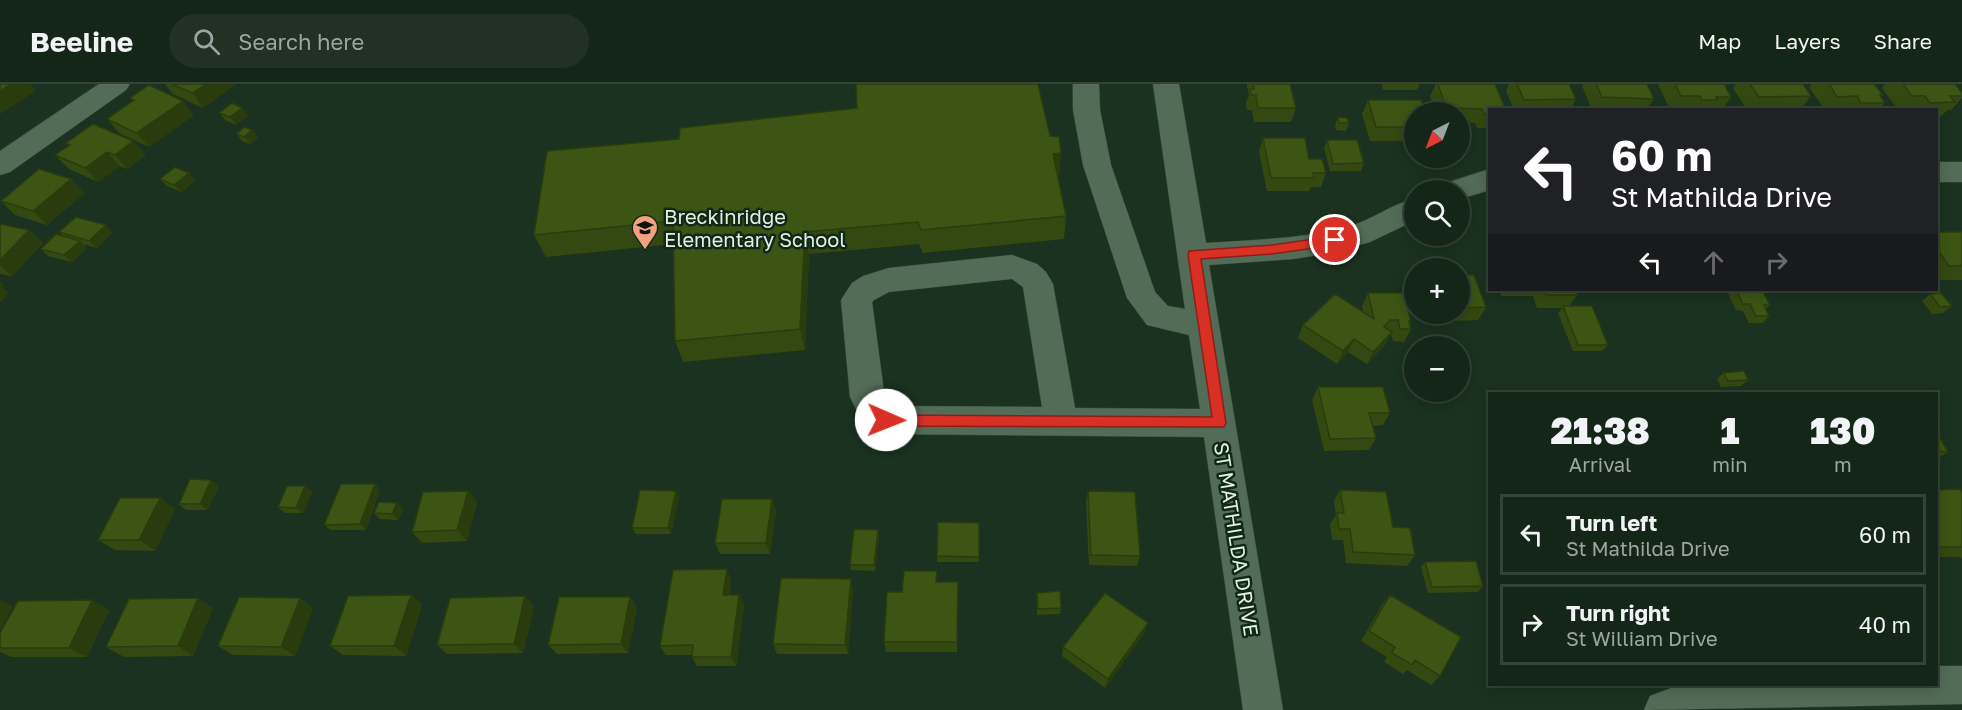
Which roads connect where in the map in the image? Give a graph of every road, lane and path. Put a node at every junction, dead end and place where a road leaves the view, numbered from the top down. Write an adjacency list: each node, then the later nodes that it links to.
1 (117, 84): 4 (street)
2 (1086, 84): 11 (street)
3 (1166, 84): 10 (street, ST MATHILDA DRIVE)
4 (0, 165)
5 (1938, 172): 6 (street)
6 (1962, 172)
7 (1488, 180): 8 (street)
8 (1470, 185)
9 (1404, 214): 10 (street)
10 (1194, 255): 11 (street, ST MATHILDA DRIVE)
11 (1205, 326): 13 (street, ST MATHILDA DRIVE)
12 (1061, 421): 12 (street); 13 (street)
13 (1219, 423): 16 (street, ST MATHILDA DRIVE)
14 (1962, 685): 15 (street)
15 (1925, 698): 17 (street)
16 (1263, 710)
17 (1664, 710)

